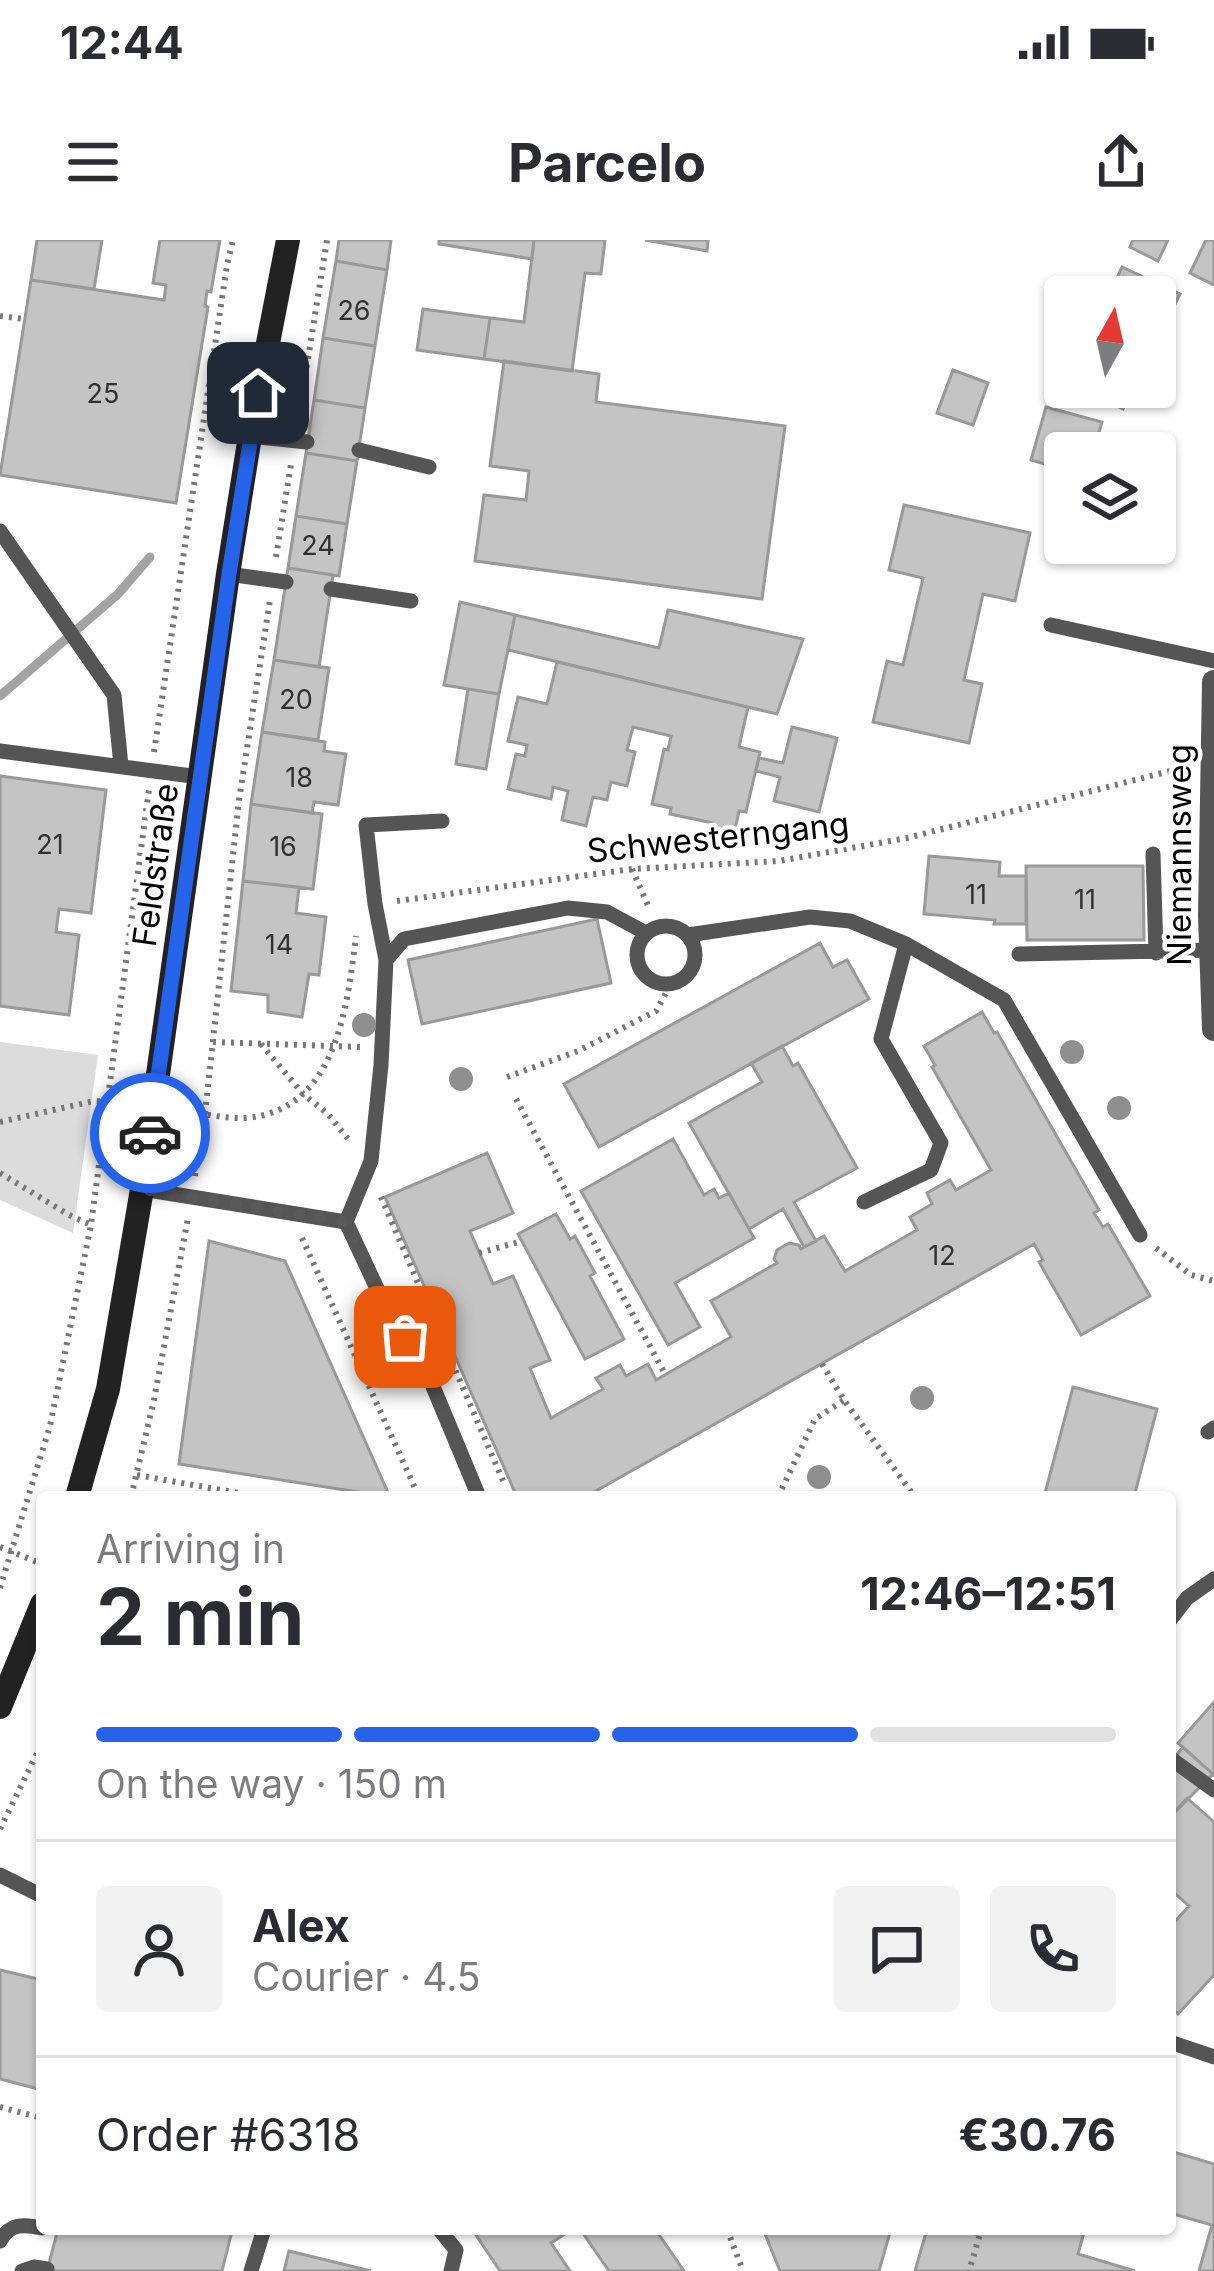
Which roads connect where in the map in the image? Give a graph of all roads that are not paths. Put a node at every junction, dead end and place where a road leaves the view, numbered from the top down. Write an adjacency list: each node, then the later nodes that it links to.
1 (289, 240): 2 (street, Feldstraße)
2 (250, 436): 3 (lane); 7 (street, Feldstraße)
3 (301, 442)
4 (359, 450): 5 (lane)
5 (430, 466)
6 (0, 531): 15 (lane)
7 (229, 574): 8 (lane); 16 (street, Feldstraße)
8 (279, 581)
9 (331, 589): 10 (lane)
10 (411, 602)
11 (1051, 625): 12 (lane)
12 (1214, 661)
13 (1214, 682): 19 (street, Niemannsweg)
14 (0, 751): 15 (lane)
15 (121, 766): 16 (lane)
16 (200, 777): 28 (street, Feldstraße)
17 (442, 821): 26 (lane)
18 (1154, 854): 24 (lane)
19 (1212, 917): 23 (street, Niemannsweg)
20 (646, 933): 21 (lane); 21 (lane); 26 (lane)
21 (688, 934): 22 (lane)
22 (906, 944): 29 (lane); 31 (lane)
23 (1212, 950): 24 (lane); 27 (street, Niemannsweg)
24 (1156, 953): 25 (lane)
25 (1019, 954)
26 (386, 960): 30 (lane)
27 (1214, 1029)
28 (142, 1189): 30 (lane); 32 (street, Feldstraße)
29 (864, 1202)
30 (346, 1222): 33 (lane)
31 (1140, 1235)
32 (79, 1491)
33 (476, 1491)
34 (1214, 1579): 35 (lane)
35 (1176, 1612)
36 (36, 1619): 37 (street)
37 (0, 1707)
38 (1176, 1762): 39 (lane)
39 (1214, 1790)
40 (0, 1875): 41 (lane)
41 (36, 1893)
42 (1176, 2044): 43 (lane)
43 (1214, 2056)
44 (36, 2228): 47 (lane)
45 (262, 2235): 50 (lane)
46 (444, 2235): 51 (lane)
47 (0, 2241)
48 (47, 2269): 49 (lane)
49 (22, 2271)
50 (251, 2271)
51 (451, 2271)

